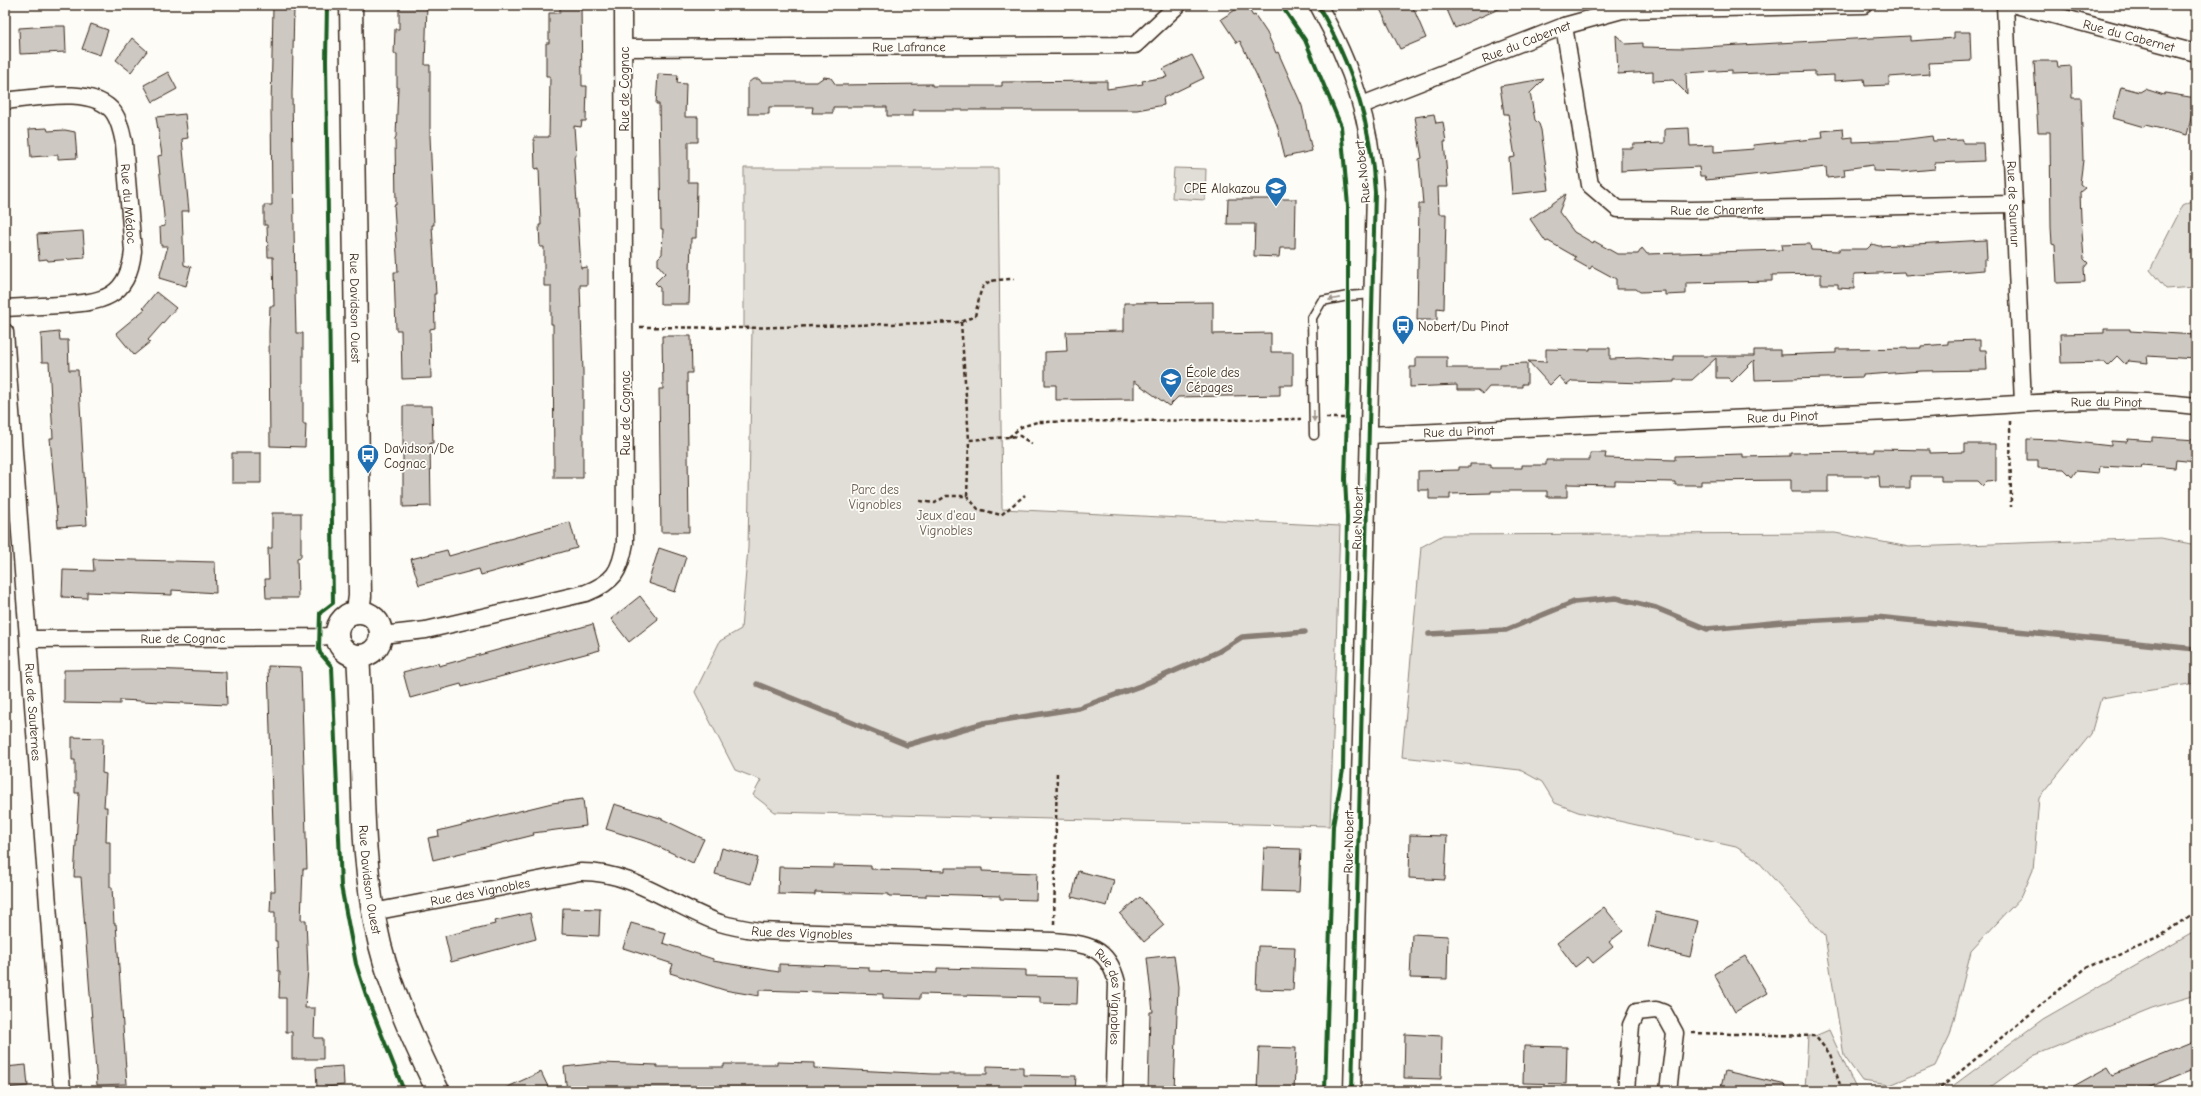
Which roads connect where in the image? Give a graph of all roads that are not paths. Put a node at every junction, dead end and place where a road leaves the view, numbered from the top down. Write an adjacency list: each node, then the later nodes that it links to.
1 (352, 5): 21 (street, Rue Davidson Ouest)
2 (623, 5): 9 (street, Rue de Cognac)
3 (1178, 5): 9 (street, Rue Lafrance)
4 (1318, 5): 12 (street, Rue Nobert)
5 (1864, 5): 8 (street, Rue du Cabernet)
6 (2005, 5): 13 (street, Rue de Saumur)
7 (2016, 5): 10 (street, Rue du Cabernet)
8 (1564, 26): 12 (street, Rue du Cabernet); 13 (street, Rue de Charente)
9 (624, 48): 23 (street, Rue de Cognac)
10 (2196, 53)
11 (5, 101): 15 (street, Rue du Médoc)
12 (1362, 105): 14 (street, Rue Nobert)
13 (2014, 204): 17 (street, Rue de Saumur)
14 (1373, 294): 19 (lane, one-way to 19); 20 (street, Rue Nobert)
15 (5, 308)
16 (5, 332): 24 (street, Rue de Sauternes)
17 (2017, 404): 18 (street, Rue du Pinot); 20 (street, Rue du Pinot)
18 (2196, 406)
19 (1314, 435)
20 (1369, 435): 30 (street, Rue Nobert)
21 (358, 611): 22 (street); 23 (street)
22 (337, 635): 24 (street, Rue de Cognac); 25 (street)
23 (382, 635): 25 (street)
24 (29, 639): 27 (street, Rue de Sauternes)
25 (358, 656): 26 (street, Rue Davidson Ouest)
26 (374, 912): 28 (street, Rue Davidson Ouest); 29 (street, Rue des Vignobles)
27 (62, 1091)
28 (438, 1091)
29 (1114, 1091)
30 (1352, 1091)
31 (1626, 1091): 32 (street)
32 (1668, 1091)

